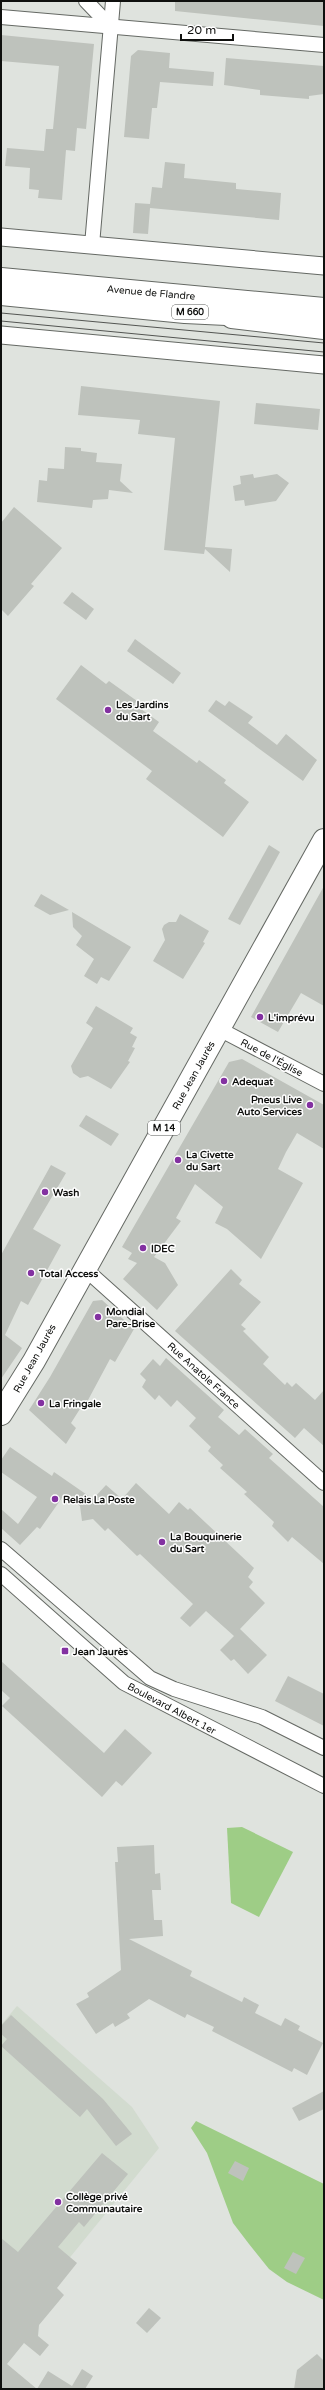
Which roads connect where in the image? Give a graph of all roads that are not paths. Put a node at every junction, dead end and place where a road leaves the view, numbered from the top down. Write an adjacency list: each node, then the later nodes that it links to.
1 (85, 1): 4 (street); 5 (street)
2 (113, 1): 5 (street)
3 (1, 17): 4 (street)
4 (70, 23): 5 (street)
5 (111, 27): 6 (street); 8 (street)
6 (324, 45)
7 (1, 237): 8 (street)
8 (92, 245): 9 (street)
9 (324, 266)
10 (1, 279): 12 (main road, Avenue de Flandre / M 660)
11 (1, 294): 15 (main road, Avenue de Flandre / M 660)
12 (239, 300): 13 (main road, M 660); 14 (main road, Avenue de Flandre / M 660)
13 (324, 305)
14 (324, 309)
15 (185, 312): 16 (main road, Avenue de Flandre / M 660); 17 (main road, M 660)
16 (324, 320)
17 (324, 328)
18 (1, 335): 19 (street)
19 (324, 365)
20 (324, 840): 21 (main road, Rue Jean Jaurès / M 14)
21 (219, 1029): 22 (street, Rue de l'Église); 23 (main road, Rue Jean Jaurès / M 14)
22 (324, 1084)
23 (84, 1268): 24 (main road, Rue Jean Jaurès / M 14); 25 (street, Rue Anatole France)
24 (1, 1414)
25 (324, 1483)
26 (1, 1549): 28 (street, Boulevard Albert 1er)
27 (1, 1574): 29 (street, Boulevard Albert 1er)
28 (324, 1748)
29 (324, 1786)

